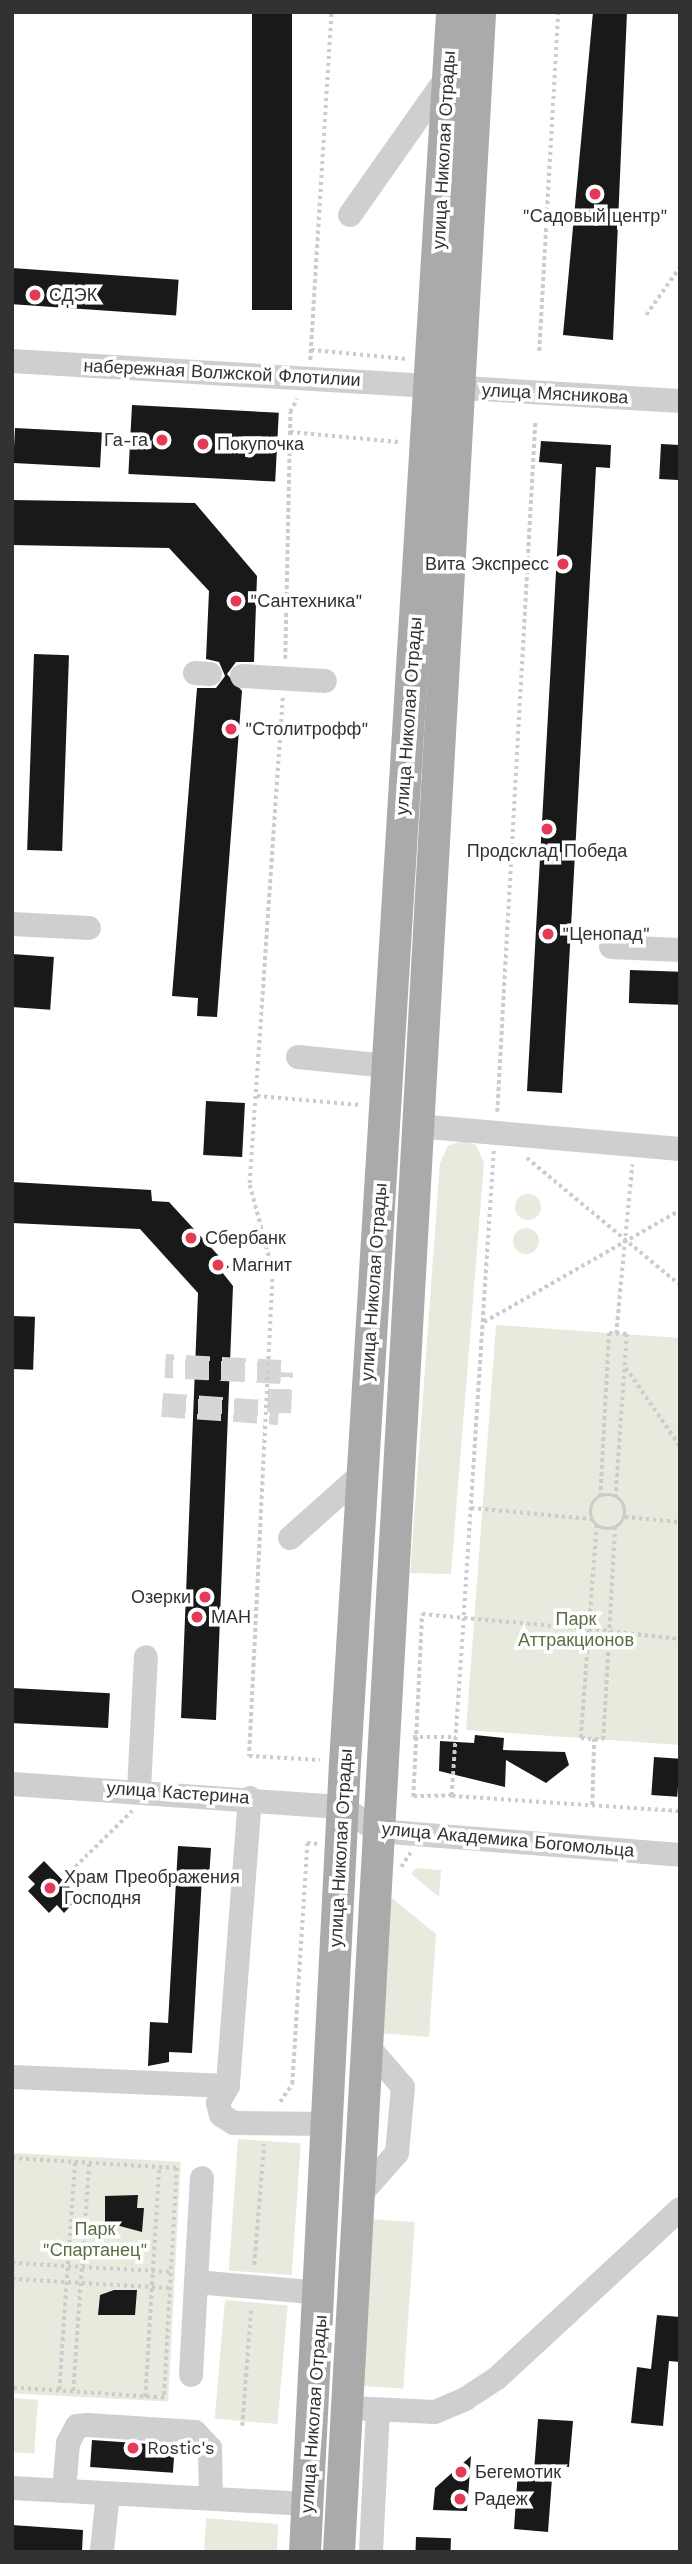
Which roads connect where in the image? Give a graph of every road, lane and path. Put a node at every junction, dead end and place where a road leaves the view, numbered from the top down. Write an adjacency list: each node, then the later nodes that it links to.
1 (331, 12): 9 (path)
2 (452, 12): 5 (main road, улица Николая Отрады)
3 (480, 12): 14 (main road, улица Николая Отрады)
4 (558, 12): 10 (path)
5 (449, 74): 6 (street); 14 (main road, улица Николая Отрады)
6 (350, 215)
7 (680, 267): 8 (path)
8 (646, 315)
9 (311, 350): 11 (path); 13 (path)
10 (539, 351)
11 (411, 359)
12 (12, 361): 13 (street, набережная Волжской Флотилии)
13 (309, 378): 14 (street, набережная Волжской Флотилии); 17 (path)
14 (445, 388): 15 (street, улица Мясникова); 27 (main road, улица Николая Отрады); 30 (main road, улица Николая Отрады)
15 (680, 401)
16 (535, 423): 31 (path)
17 (290, 432): 18 (path); 20 (path)
18 (400, 442)
19 (242, 676): 20 (street)
20 (284, 679): 21 (street); 28 (path)
21 (325, 681)
22 (12, 924): 23 (street)
23 (89, 928)
24 (611, 947): 25 (street)
25 (680, 950)
26 (298, 1057): 27 (street)
27 (387, 1066): 41 (main road, улица Николая Отрады)
28 (256, 1096): 29 (path); 59 (path)
29 (366, 1105)
30 (417, 1126): 31 (street); 67 (main road, улица Николая Отрады)
31 (496, 1132): 32 (street); 35 (path); 37 (path)
32 (633, 1144): 33 (street); 35 (path)
33 (680, 1149)
34 (680, 1210): 35 (path)
35 (626, 1241): 36 (path); 37 (path); 38 (path)
36 (680, 1285)
37 (483, 1322): 44 (path)
38 (616, 1334): 39 (path); 42 (path)
39 (625, 1366): 40 (path); 43 (path)
40 (680, 1446)
41 (363, 1473): 50 (street); 65 (main road, улица Николая Отрады)
42 (600, 1497): 43 (path); 46 (path)
43 (616, 1497): 45 (path)
44 (471, 1507): 46 (path); 51 (path)
45 (625, 1517): 47 (path); 49 (path)
46 (592, 1518): 48 (path)
47 (680, 1522)
48 (597, 1525): 49 (path); 52 (path)
49 (615, 1528): 53 (path)
50 (290, 1538)
51 (464, 1618): 52 (path); 56 (path); 57 (path)
52 (589, 1629): 53 (path); 58 (path)
53 (610, 1631): 54 (path); 58 (path)
54 (680, 1639)
55 (146, 1657): 61 (street)
56 (412, 1737): 57 (path); 62 (path)
57 (456, 1737): 62 (path)
58 (594, 1739): 64 (path)
59 (323, 1760)
60 (12, 1784): 61 (street, улица Кастерина)
61 (139, 1789): 63 (street, улица Кастерина); 70 (path)
62 (452, 1796): 64 (path)
63 (250, 1798): 65 (street, улица Кастерина); 73 (street)
64 (592, 1805): 66 (path)
65 (343, 1807): 67 (street, улица Академика Богомольца); 74 (main road, улица Николая Отрады)
66 (680, 1811)
67 (377, 1831): 69 (street, улица Академика Богомольца); 98 (main road, улица Николая Отрады)
68 (412, 1850): 71 (path)
69 (680, 1855)
70 (75, 1867)
71 (399, 1871)
72 (12, 2077): 73 (street)
73 (228, 2086): 74 (street)
74 (330, 2124): 92 (main road, улица Николая Отрады)
75 (12, 2158): 76 (path)
76 (75, 2162): 77 (path); 82 (path)
77 (89, 2163): 78 (path); 83 (path)
78 (159, 2167): 84 (path); 85 (path)
79 (202, 2178): 88 (street)
80 (680, 2210): 98 (street)
81 (12, 2263): 82 (path)
82 (68, 2266): 83 (path); 87 (path)
83 (82, 2267): 84 (path); 89 (path)
84 (153, 2271): 85 (path); 90 (path)
85 (171, 2272): 91 (path)
86 (12, 2279): 87 (path)
87 (67, 2282): 89 (path); 95 (path)
88 (195, 2282): 92 (street); 93 (street)
89 (81, 2283): 90 (path); 96 (path)
90 (152, 2287): 91 (path); 97 (path)
91 (170, 2288): 97 (path)
92 (322, 2293): 103 (main road, улица Николая Отрады)
93 (191, 2375)
94 (12, 2388): 95 (path)
95 (59, 2391): 96 (path)
96 (73, 2392): 97 (path)
97 (145, 2397)
98 (364, 2409): 106 (main road, улица Николая Отрады); 107 (street)
99 (12, 2488): 100 (street)
100 (64, 2491): 101 (street); 102 (street)
101 (108, 2494): 102 (street); 104 (street)
102 (211, 2498): 103 (street)
103 (308, 2504): 105 (main road, улица Николая Отрады)
104 (102, 2550)
105 (305, 2552)
106 (339, 2552)
107 (371, 2552)

